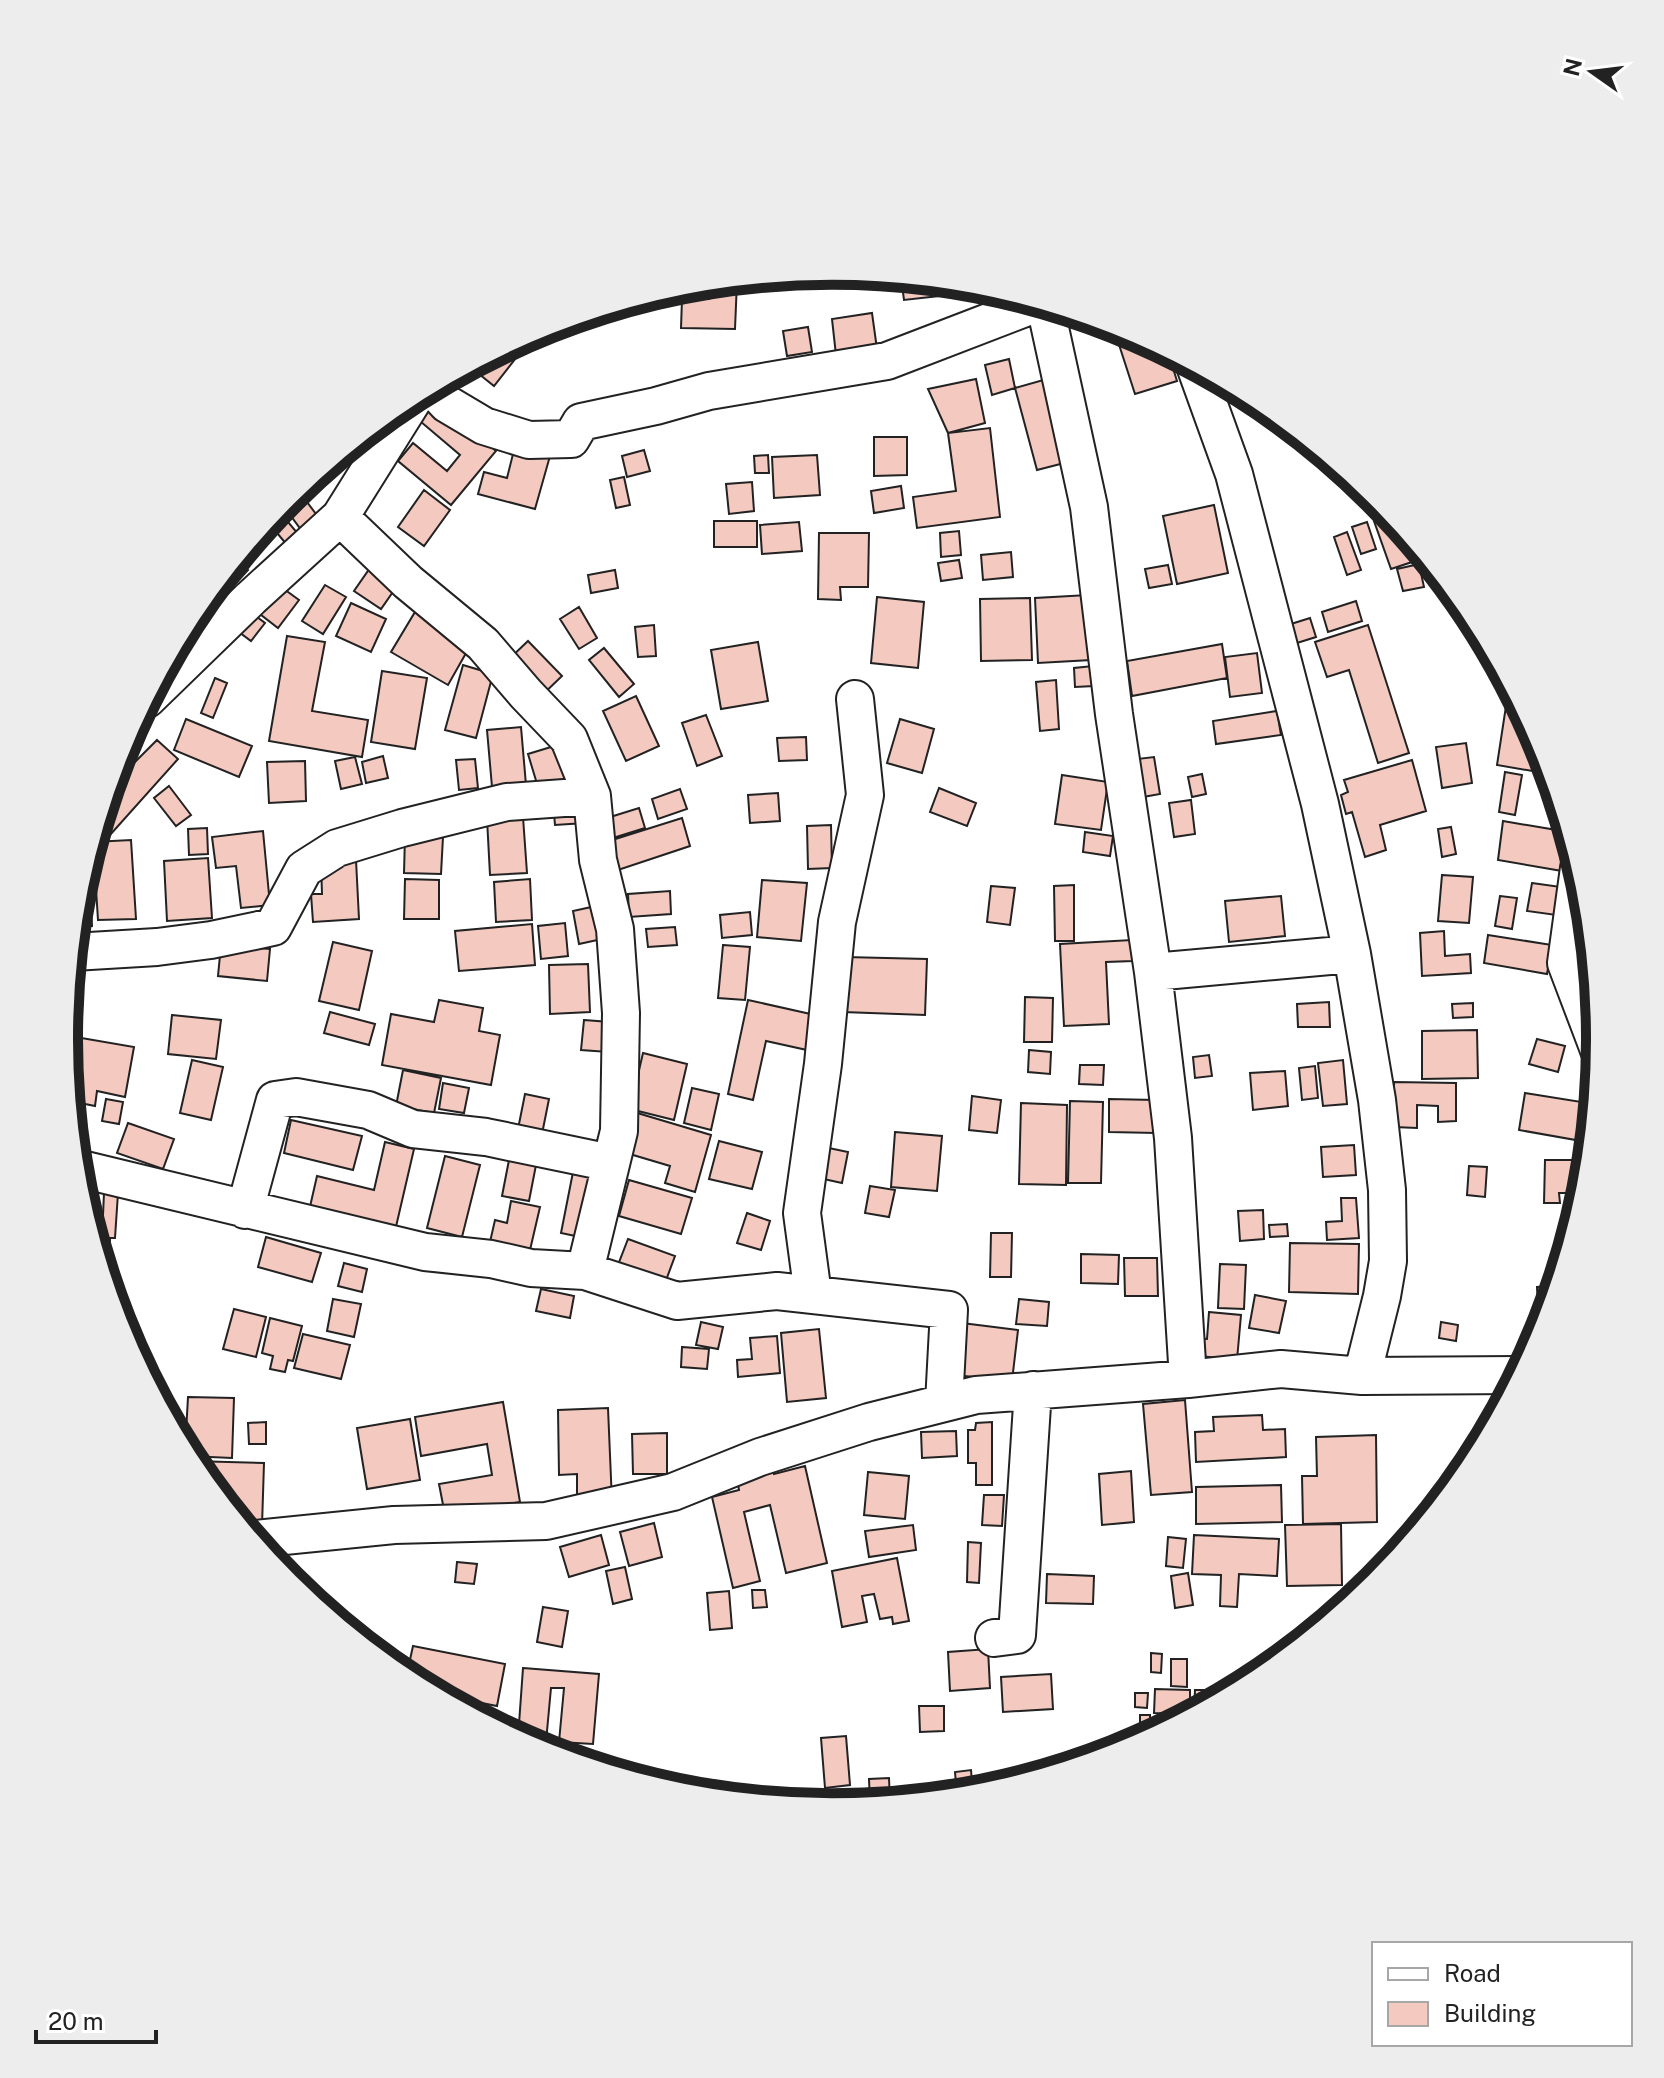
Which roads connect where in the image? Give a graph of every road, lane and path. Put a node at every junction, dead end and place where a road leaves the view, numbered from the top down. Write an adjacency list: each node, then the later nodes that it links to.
1 (1021, 310): 4 (street)
2 (1048, 317): 13 (street)
3 (1200, 382): 12 (street)
4 (439, 396)
5 (400, 422): 6 (street)
6 (340, 517): 7 (street); 9 (street)
7 (173, 674)
8 (855, 699): 19 (street)
9 (592, 796): 11 (street); 15 (street)
10 (1574, 904): 14 (street)
11 (83, 951)
12 (1352, 954): 13 (street); 21 (street)
13 (1153, 972): 22 (street)
14 (1585, 1013)
15 (611, 1163): 17 (street); 18 (street)
16 (90, 1171): 17 (street)
17 (245, 1210): 18 (street)
18 (585, 1271): 19 (street)
19 (813, 1295): 24 (street)
20 (1506, 1375): 21 (street)
21 (1362, 1376): 22 (street)
22 (1188, 1379): 23 (street)
23 (1033, 1390): 24 (street); 26 (street)
24 (944, 1403): 25 (street)
25 (267, 1538)
26 (994, 1638)

